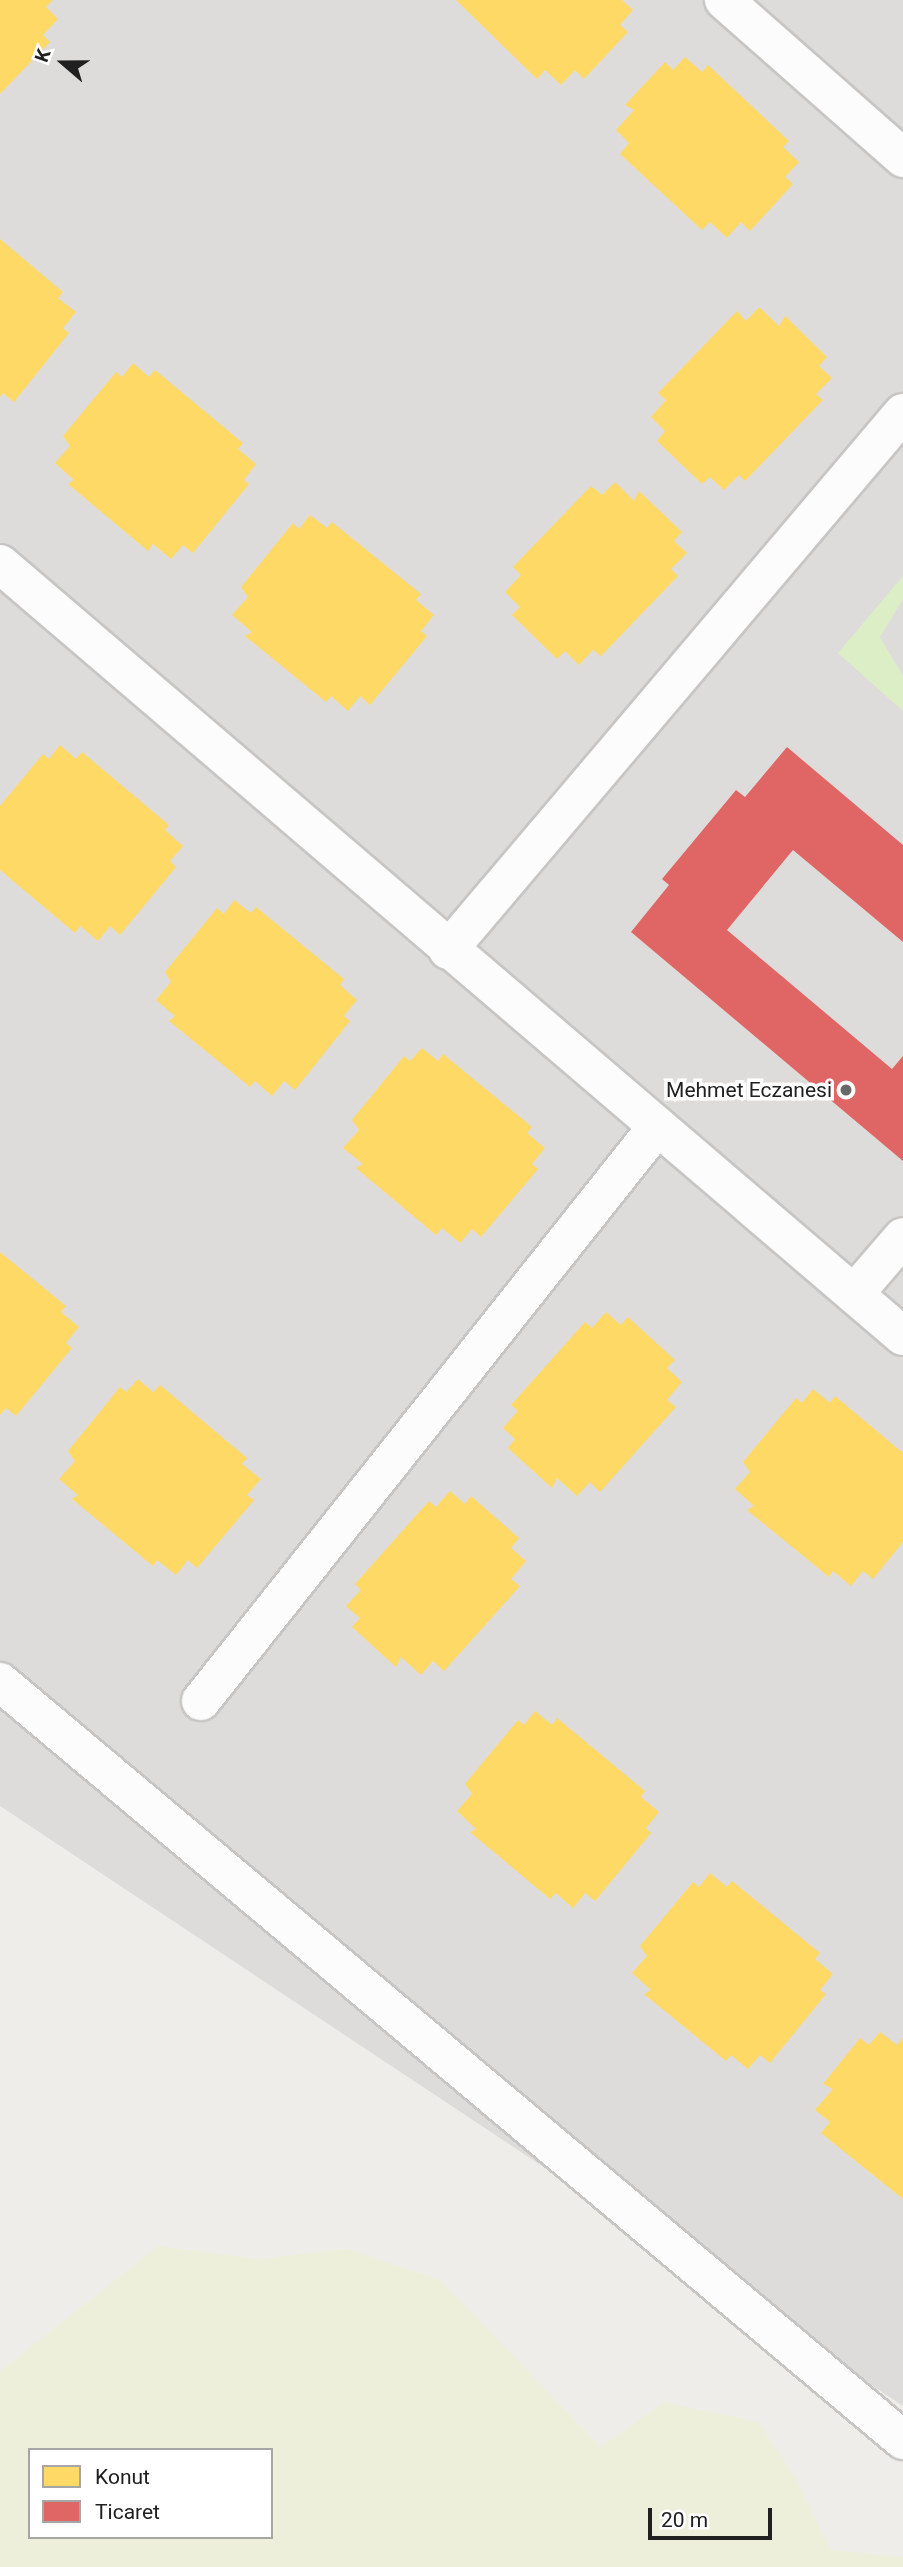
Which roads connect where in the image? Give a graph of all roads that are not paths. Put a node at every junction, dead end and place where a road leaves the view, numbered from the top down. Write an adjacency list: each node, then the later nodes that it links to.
1 (724, 0): 2 (street)
2 (903, 159)
3 (903, 413): 5 (street)
4 (0, 564): 5 (street)
5 (448, 950): 6 (street)
6 (657, 1128): 8 (street); 11 (street)
7 (903, 1237): 8 (street)
8 (854, 1294): 9 (street)
9 (903, 1336)
10 (0, 1682): 12 (street)
11 (201, 1701)
12 (903, 2440)

